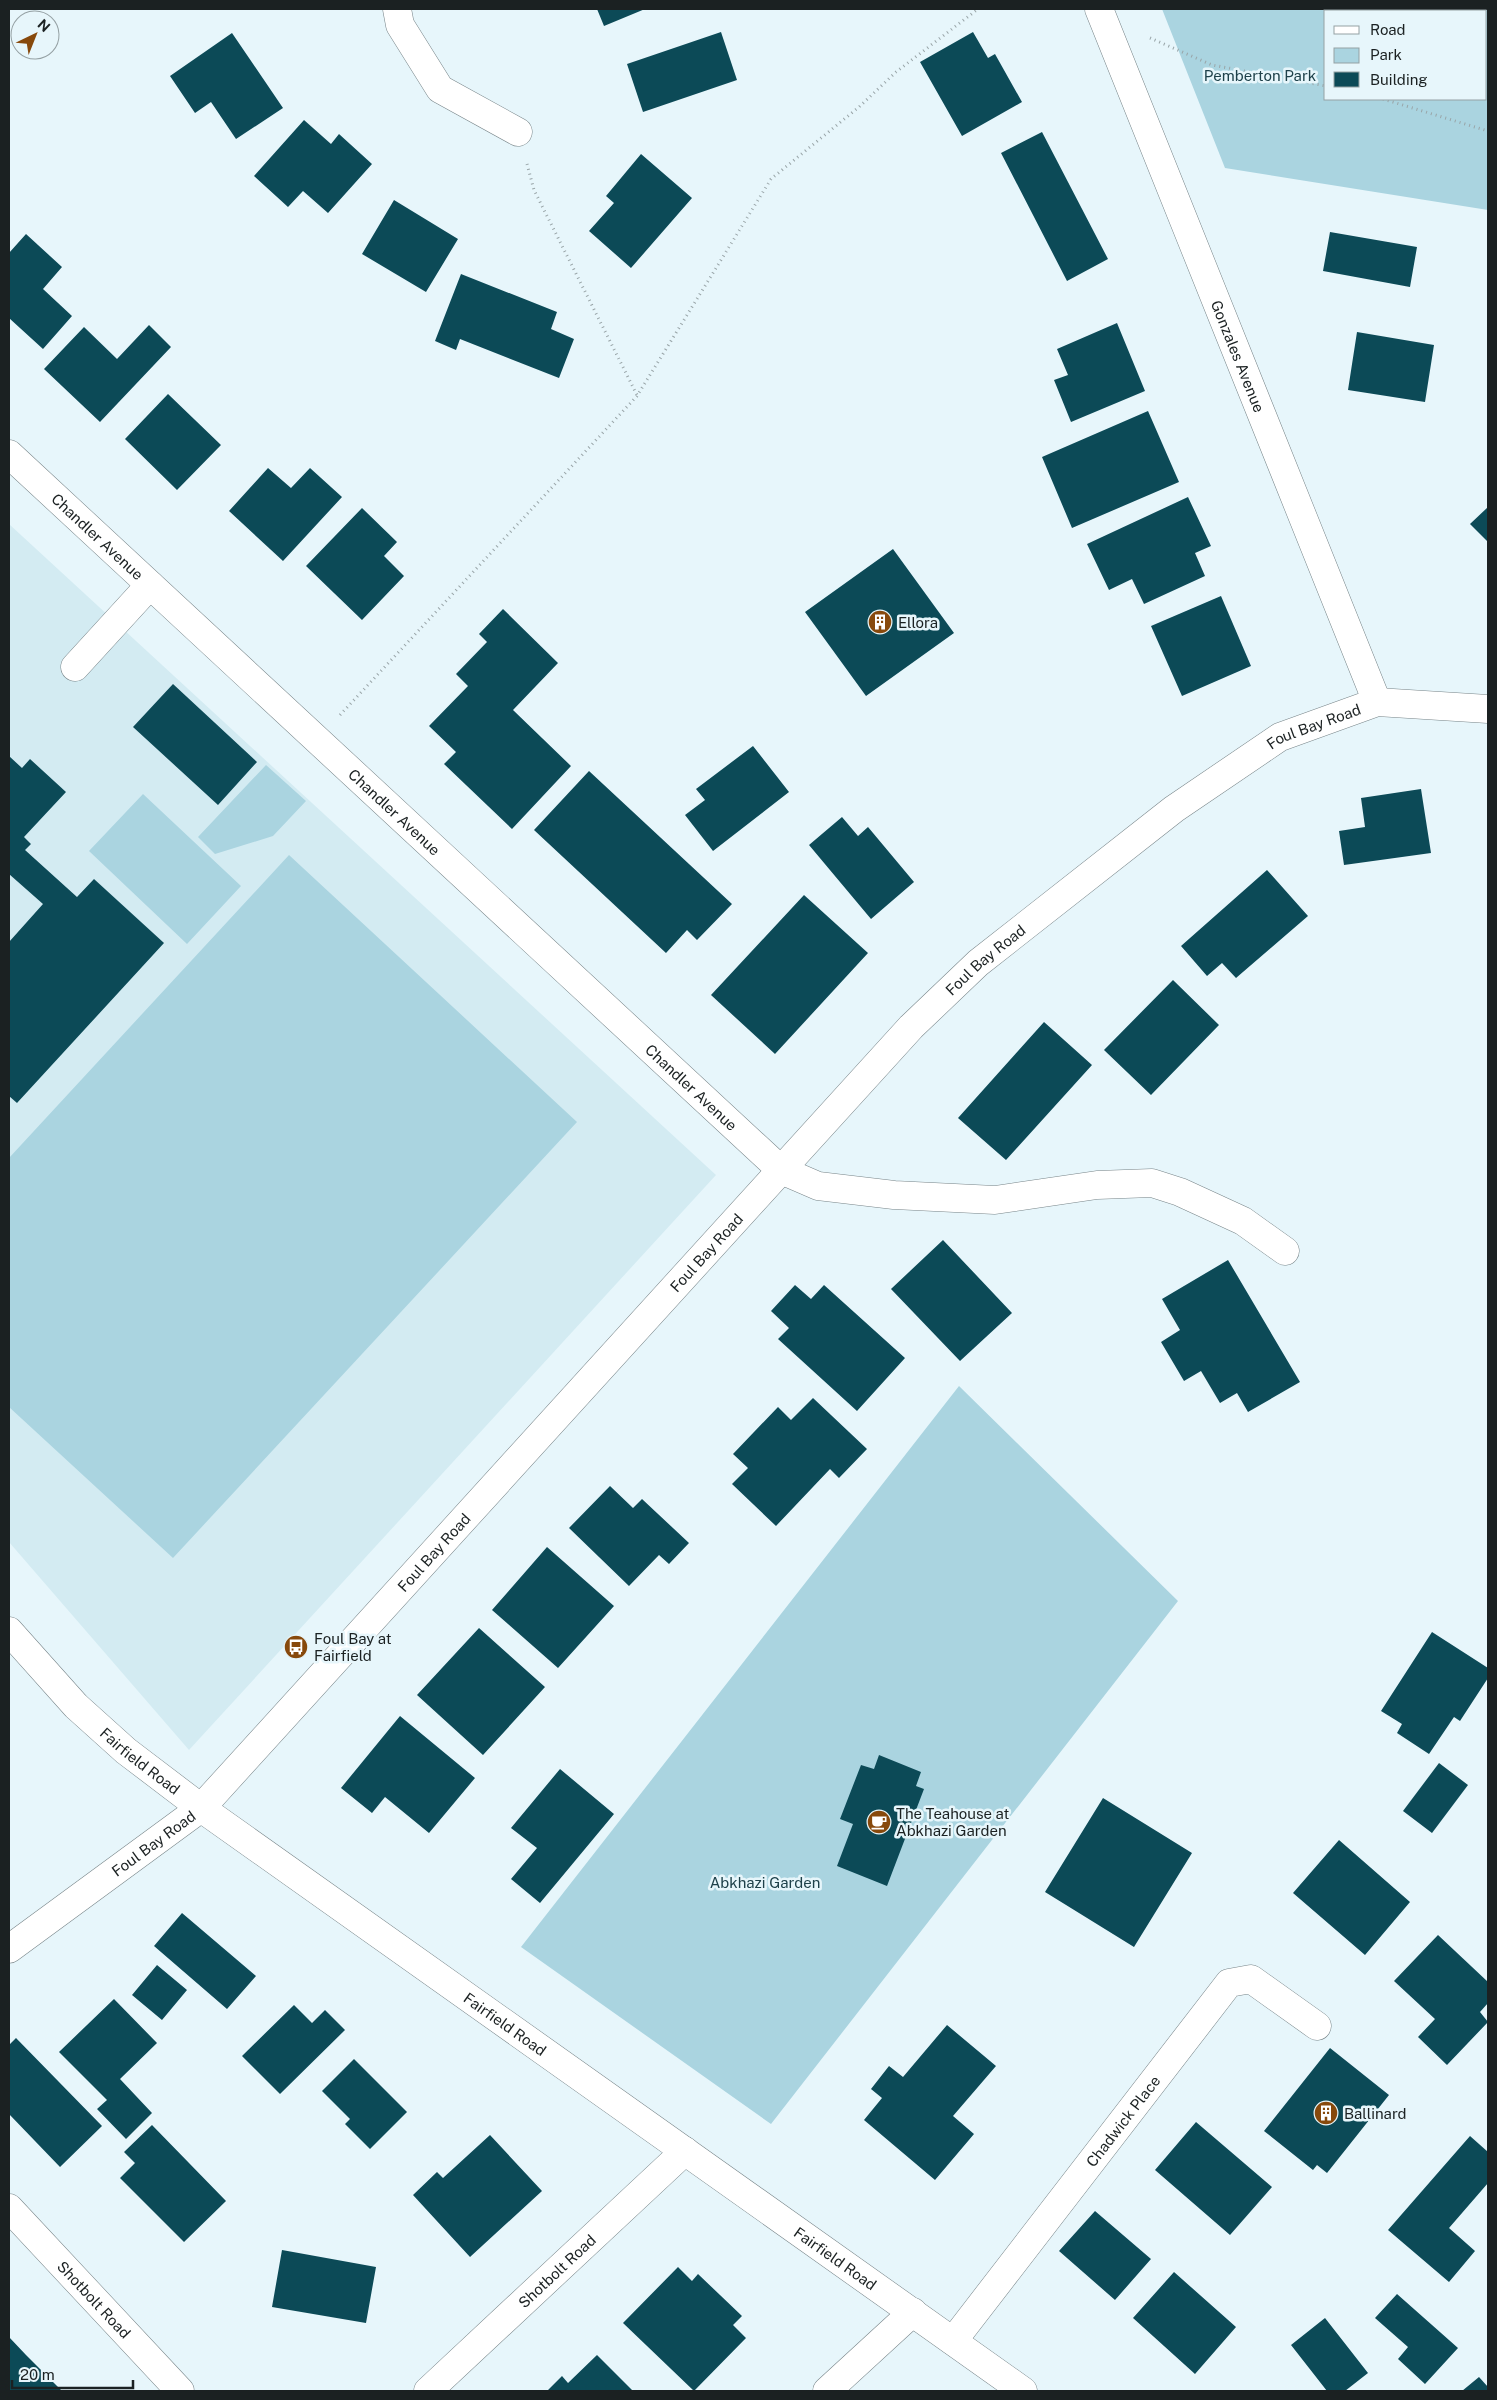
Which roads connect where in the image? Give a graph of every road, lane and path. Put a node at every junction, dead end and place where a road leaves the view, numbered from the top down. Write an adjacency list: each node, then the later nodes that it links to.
1 (397, 9): 8 (street)
2 (978, 9): 9 (path)
3 (1099, 9): 4 (street, Gonzales Avenue)
4 (1115, 46): 5 (path); 13 (street, Gonzales Avenue)
5 (1324, 86)
6 (1386, 100): 7 (path)
7 (1488, 131)
8 (518, 132): 9 (path)
9 (637, 396): 15 (path)
10 (9, 454): 11 (street, Chandler Avenue)
11 (150, 585): 12 (street); 15 (street, Chandler Avenue)
12 (74, 667)
13 (1377, 702): 14 (street, Foul Bay Road); 16 (street, Foul Bay Road)
14 (1488, 709)
15 (317, 740): 16 (street, Chandler Avenue)
16 (781, 1170): 17 (street, Chandler Avenue); 19 (street, Foul Bay Road)
17 (1285, 1251)
18 (9, 1631): 19 (street, Fairfield Road)
19 (202, 1808): 20 (street, Foul Bay Road); 22 (street, Fairfield Road)
20 (9, 1949)
21 (1317, 2026): 25 (street, Chadwick Place)
22 (685, 2152): 24 (street, Fairfield Road); 27 (street, Shotbolt Road)
23 (9, 2208): 26 (street, Shotbolt Road)
24 (913, 2312): 25 (street, Fairfield Road); 28 (street)
25 (953, 2342): 29 (street, Fairfield Road)
26 (180, 2391)
27 (428, 2391)
28 (827, 2391)
29 (1023, 2391)

